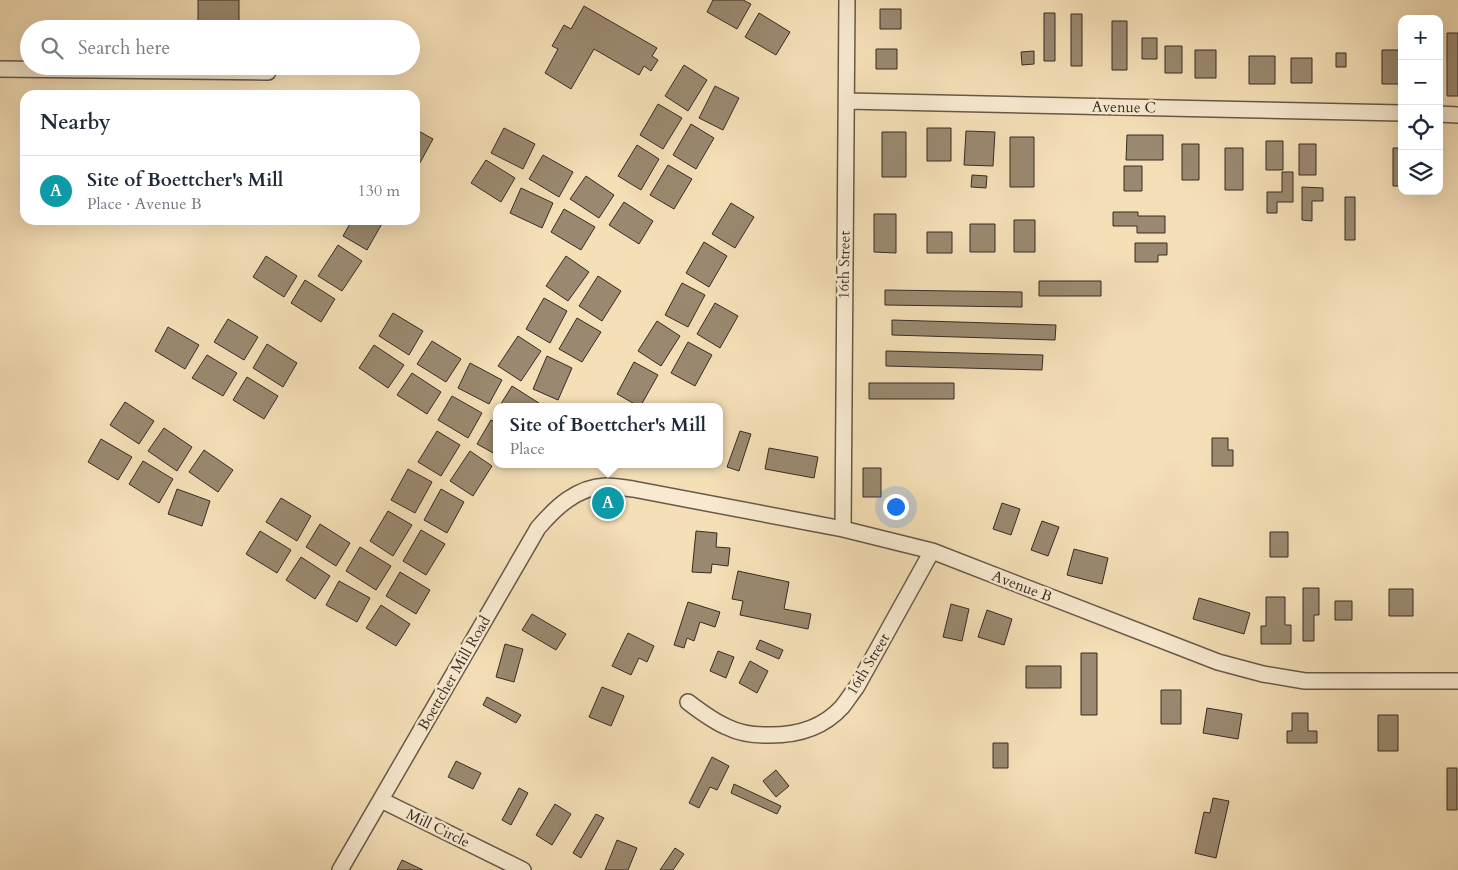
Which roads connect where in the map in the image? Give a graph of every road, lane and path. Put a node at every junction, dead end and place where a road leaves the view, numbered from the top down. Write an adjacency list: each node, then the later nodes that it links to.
1 (846, 0): 4 (street, 16th Street)
2 (0, 69): 3 (street)
3 (20, 69)
4 (847, 101): 5 (street, Avenue C); 9 (street, 16th Street)
5 (1398, 114)
6 (1443, 114): 7 (street)
7 (1458, 115)
8 (584, 490): 9 (street, Avenue B); 13 (street, Boettcher Mill Road)
9 (843, 530): 10 (street, Avenue B)
10 (932, 552): 11 (street, Avenue B); 12 (street, 16th Street)
11 (1458, 681)
12 (688, 702)
13 (381, 800): 14 (street, Boettcher Mill Road); 15 (street, Mill Circle)
14 (340, 870)
15 (523, 870)

